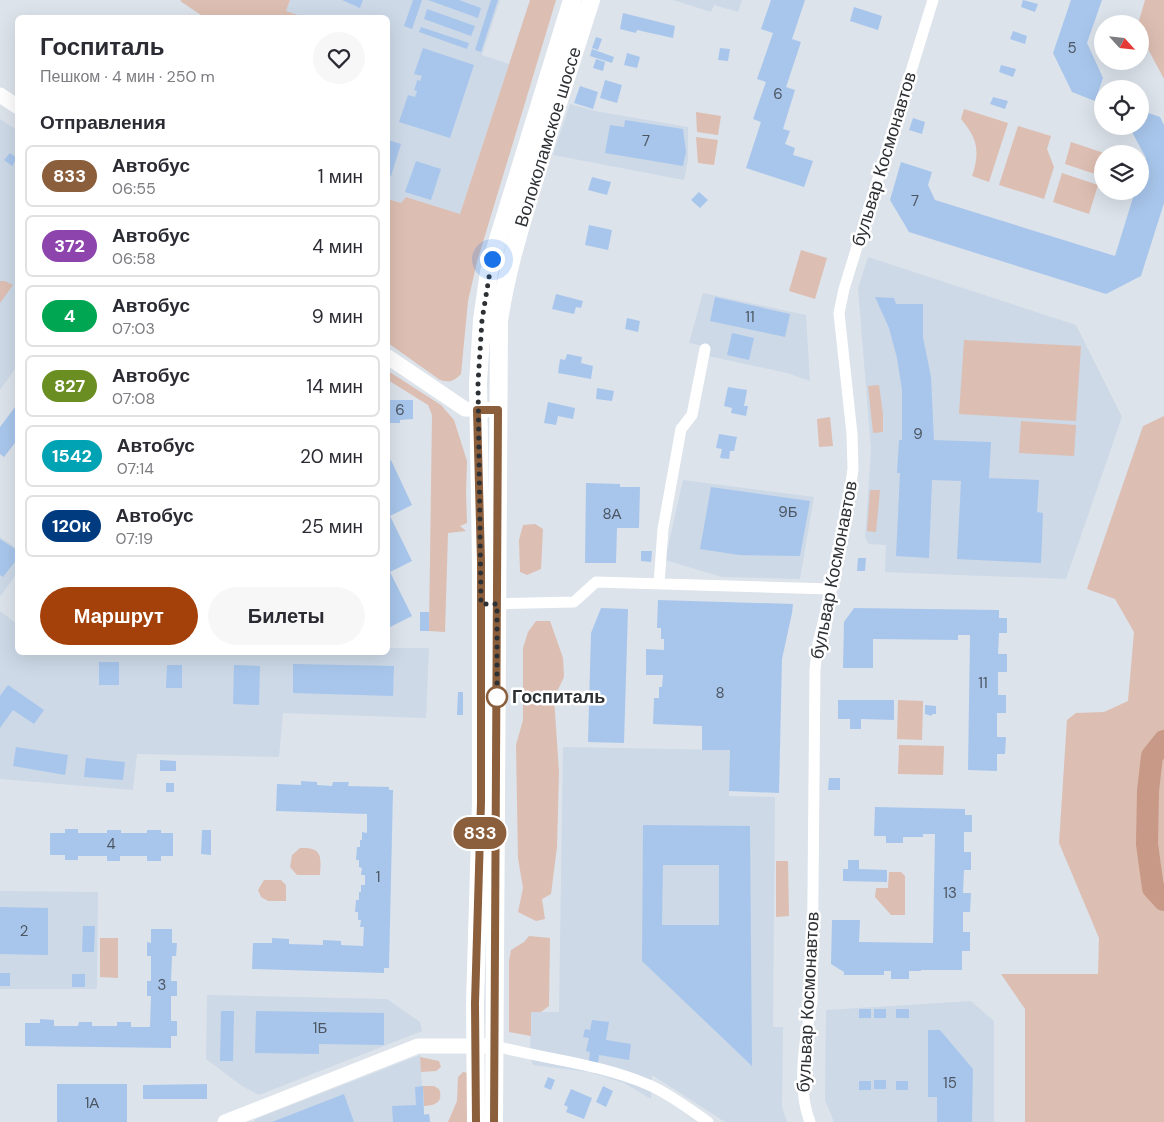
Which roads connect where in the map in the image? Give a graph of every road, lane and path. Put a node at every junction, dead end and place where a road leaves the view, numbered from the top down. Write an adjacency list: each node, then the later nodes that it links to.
1 (572, 0): 8 (main road, Волоколамское шоссе)
2 (591, 0): 9 (main road, Волоколамское шоссе)
3 (934, 0): 11 (street, бульвар Космонавтов)
4 (0, 95): 5 (street)
5 (15, 105)
6 (705, 349): 10 (street)
7 (390, 358): 8 (street)
8 (477, 410): 9 (street); 12 (main road, Волоколамское шоссе)
9 (498, 410): 12 (main road, Волоколамское шоссе)
10 (659, 584): 11 (street); 12 (street)
11 (831, 589): 19 (street, бульвар Космонавтов)
12 (489, 604): 13 (main road); 14 (main road)
13 (475, 1046): 14 (street); 15 (street); 16 (main road)
14 (495, 1046): 17 (main road); 18 (street)
15 (226, 1122)
16 (476, 1122)
17 (494, 1122)
18 (708, 1122)
19 (810, 1122)

